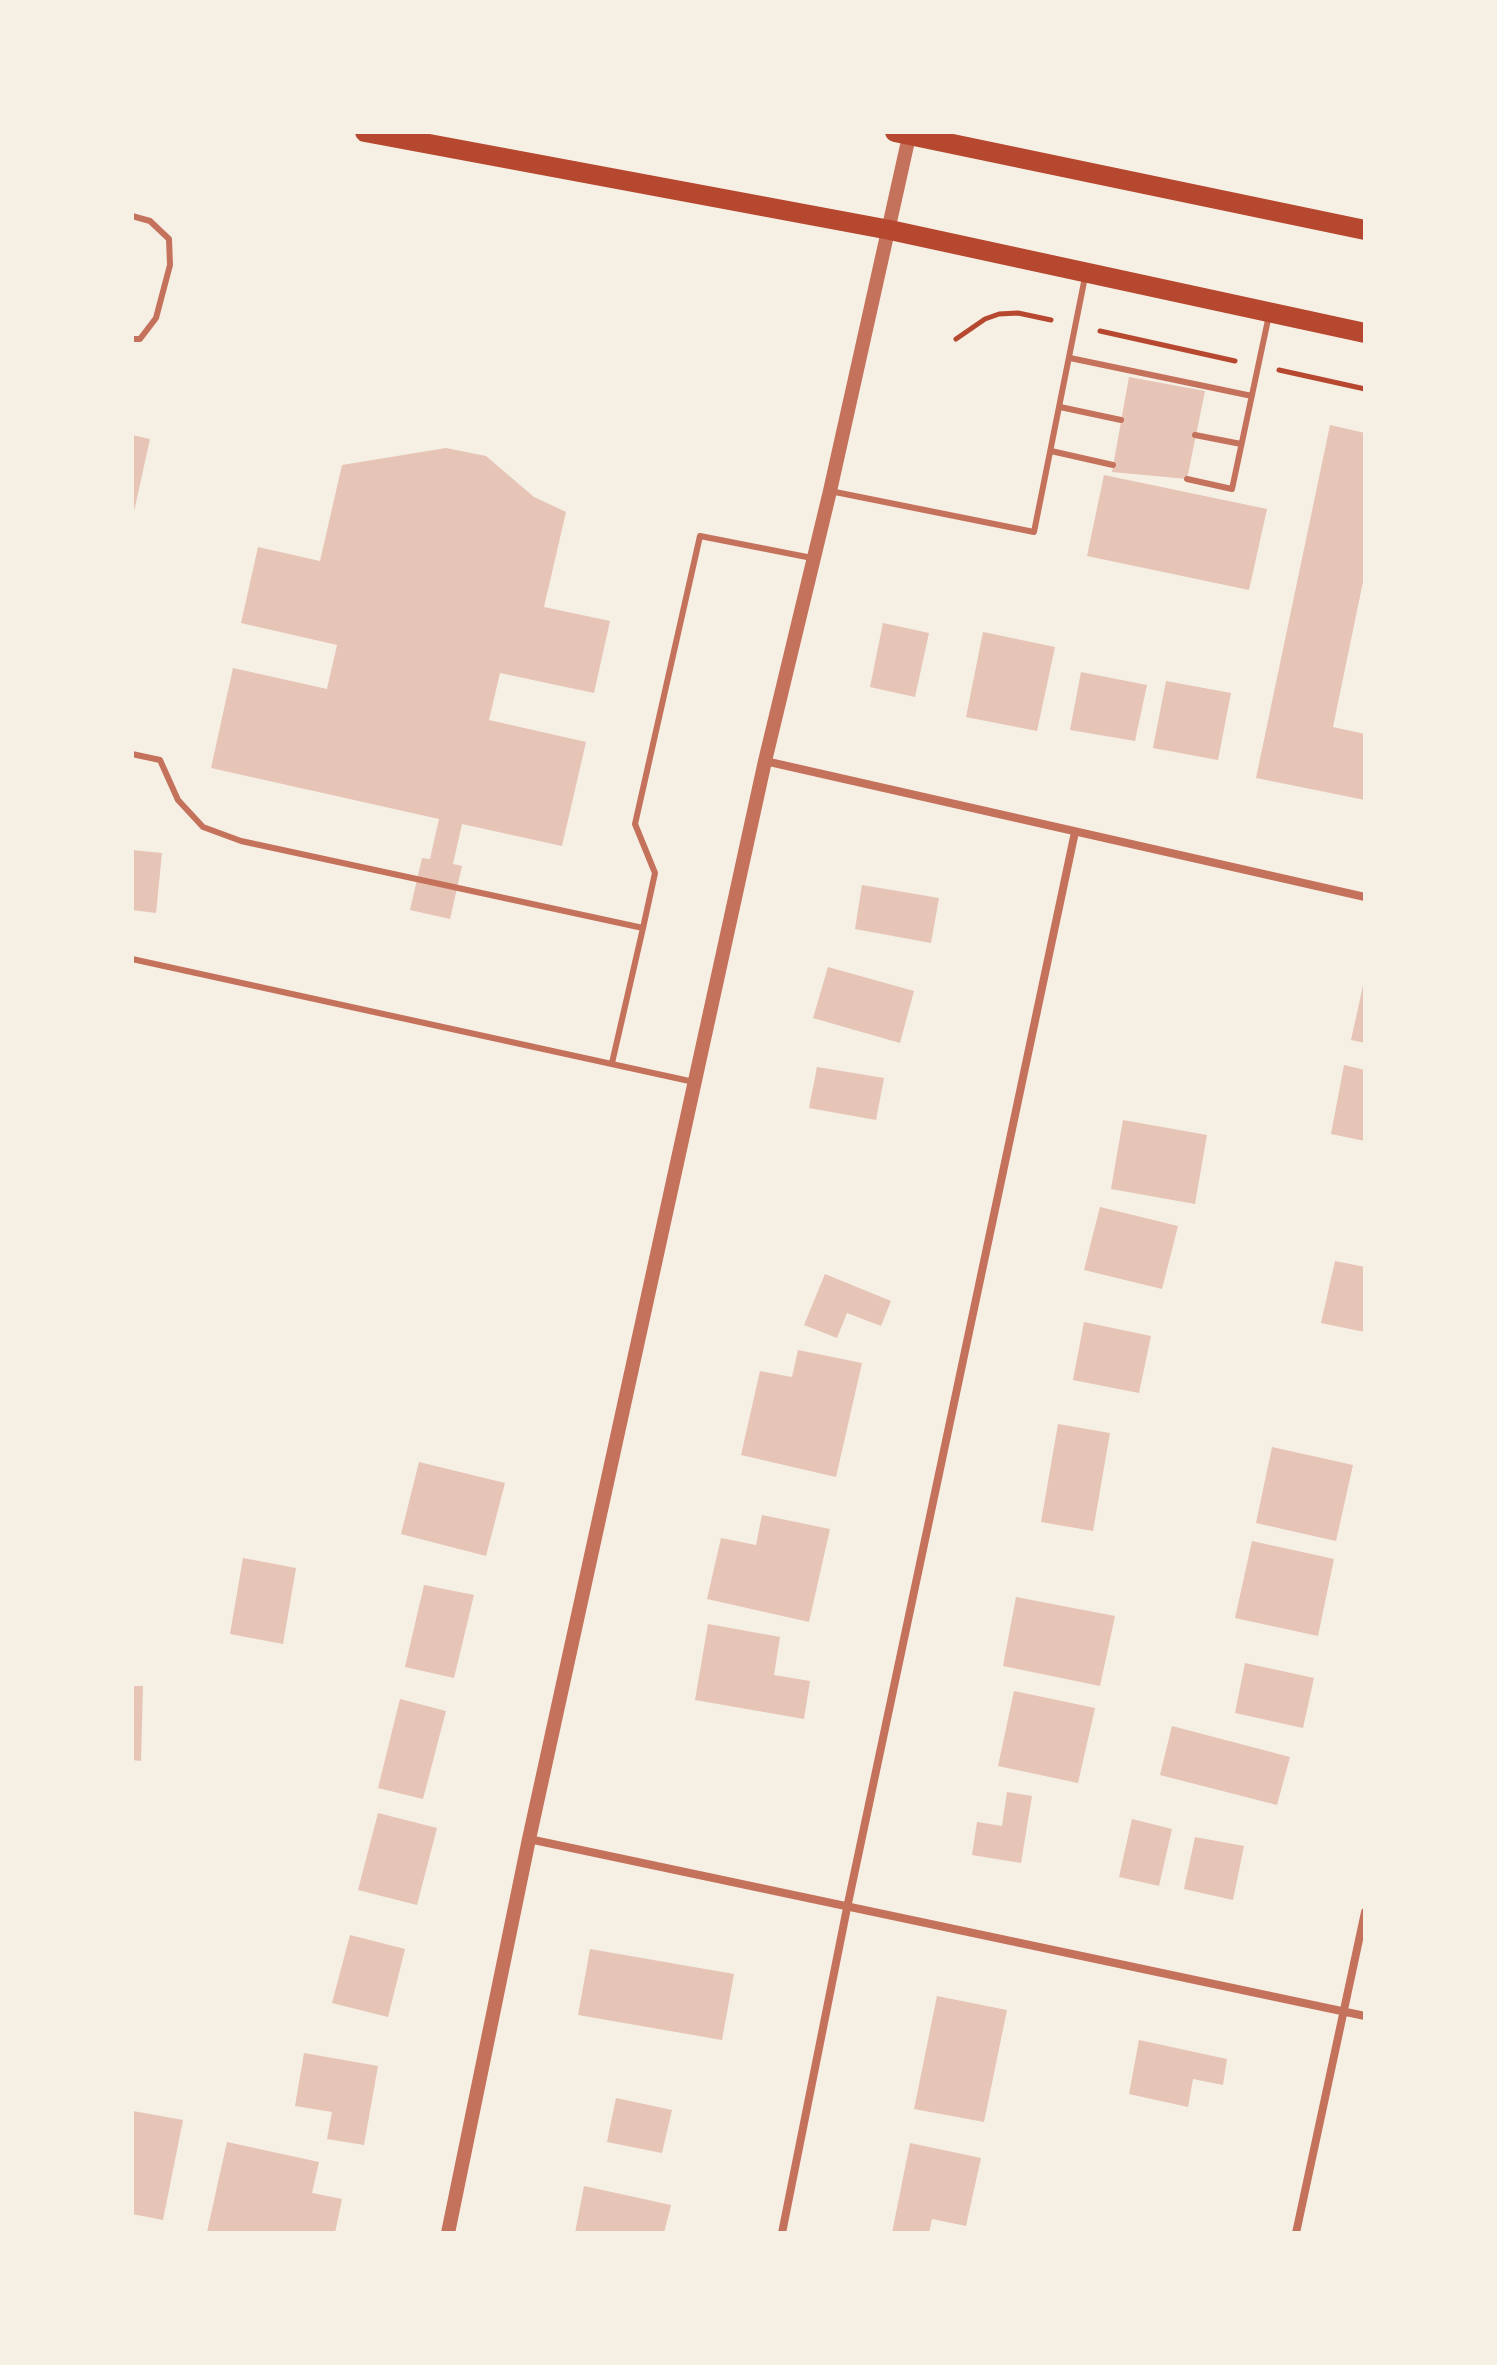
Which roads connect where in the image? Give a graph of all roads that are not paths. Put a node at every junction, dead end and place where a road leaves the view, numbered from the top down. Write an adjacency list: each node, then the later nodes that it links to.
1 (365, 132): 4 (main road)
2 (905, 133): 4 (street); 5 (main road)
3 (132, 216): 9 (lane)
4 (890, 230): 6 (main road); 19 (street)
5 (1365, 230)
6 (1086, 273): 7 (main road); 10 (lane)
7 (1270, 312): 8 (main road); 11 (lane)
8 (1365, 333)
9 (132, 339)
10 (1070, 358): 11 (lane); 12 (lane)
11 (1252, 396): 15 (lane)
12 (1060, 407): 13 (lane); 16 (lane)
13 (1121, 420)
14 (1195, 435): 15 (lane)
15 (1241, 444): 18 (lane)
16 (1051, 451): 17 (lane); 19 (lane)
17 (1113, 465)
18 (1187, 479)
19 (830, 491): 20 (street)
20 (812, 558): 22 (street); 25 (lane)
21 (132, 754): 25 (lane)
22 (765, 761): 23 (street); 28 (street)
23 (1075, 832): 24 (street); 30 (street)
24 (1365, 897)
25 (643, 928): 27 (lane)
26 (132, 959): 27 (lane)
27 (612, 1063): 28 (lane)
28 (694, 1082): 29 (street)
29 (529, 1839): 30 (street); 34 (street)
30 (847, 1908): 32 (street); 35 (street)
31 (1365, 1912): 32 (street)
32 (1344, 2012): 33 (street); 36 (street)
33 (1365, 2016)
34 (448, 2233)
35 (782, 2233)
36 (1296, 2233)

